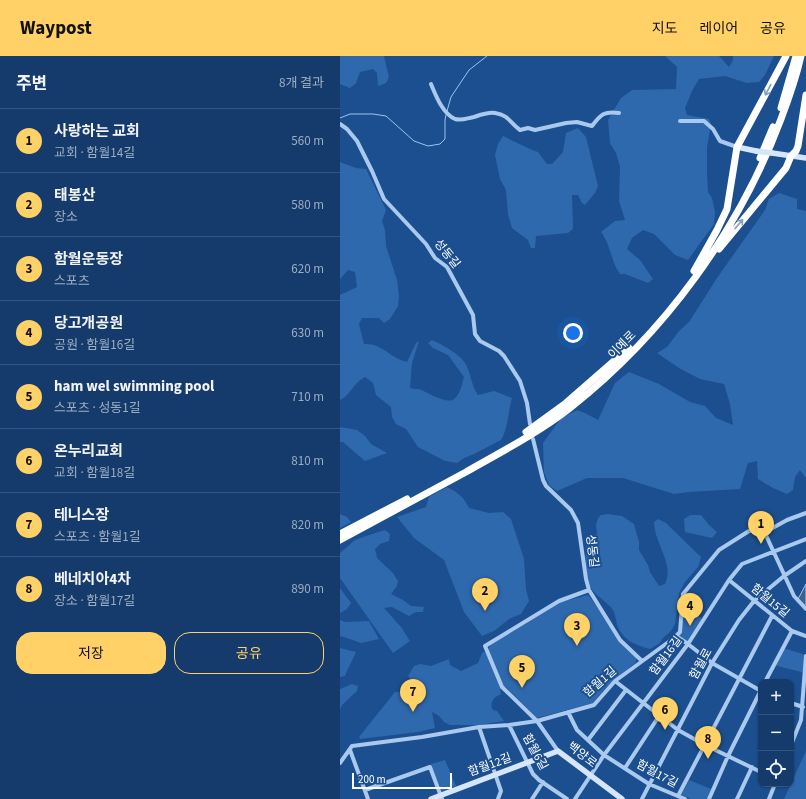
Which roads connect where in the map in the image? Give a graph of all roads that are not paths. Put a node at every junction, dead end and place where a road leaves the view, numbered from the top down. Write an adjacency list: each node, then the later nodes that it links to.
1 (786, 56): 9 (highway, one-way to 9)
2 (796, 56): 12 (highway, 이예로)
3 (801, 56): 12 (highway, 이예로)
4 (431, 84): 6 (street)
5 (806, 95): 10 (highway)
6 (619, 112)
7 (680, 121): 9 (street)
8 (340, 124): 13 (street, 성동길)
9 (737, 148): 10 (street, bridge); 12 (highway)
10 (791, 156): 11 (street); 12 (highway, one-way to 10)
11 (806, 158)
12 (695, 273): 17 (highway, 이예로); 19 (highway, 이예로)
13 (530, 424)
14 (533, 439): 24 (street, 성동길)
15 (806, 513): 16 (street)
16 (764, 531): 20 (street); 29 (street)
17 (340, 534)
18 (806, 539): 20 (street, 함월16길)
19 (340, 540)
20 (773, 551): 22 (street); 23 (street, 함월16길)
21 (806, 561): 22 (street, 함월로)
22 (784, 576): 25 (street, 함월로); 26 (street)
23 (729, 580): 25 (street, 함월15길); 31 (street, 함월16길)
24 (589, 590): 33 (street, 성동길); 46 (street, 백양로)
25 (754, 601): 27 (street, 함월15길); 34 (street, 함월로)
26 (806, 609)
27 (772, 616): 28 (street, 함월15길); 35 (street, 함월17길)
28 (792, 631): 30 (street); 36 (street, 함월15길)
29 (676, 636): 31 (street); 33 (street, 함월1길)
30 (806, 636)
31 (688, 644): 34 (street); 41 (street, 함월16길)
32 (806, 656): 43 (street)
33 (642, 661): 37 (street, 함월1길)
34 (712, 663): 35 (street); 49 (street, 함월로)
35 (739, 678): 38 (street); 52 (street, 함월17길)
36 (767, 679)
37 (615, 681): 39 (street); 44 (street, 함월1길)
38 (758, 689)
39 (626, 690): 41 (street); 51 (street)
40 (758, 697): 56 (street)
41 (644, 703): 45 (street); 55 (street, 함월16길)
42 (794, 704): 43 (street)
43 (803, 707): 50 (street)
44 (568, 712): 46 (street, 함월1길); 51 (street, 함월17길)
45 (659, 716): 49 (street); 59 (street)
46 (537, 721): 47 (street, 함월1길); 54 (street, 백양로)
47 (509, 725): 48 (street, 함월1길); 57 (street, 함월6길)
48 (479, 727): 53 (street, 함월1길); 62 (street)
49 (678, 730): 52 (street); 65 (street, 함월로)
50 (794, 738)
51 (588, 740): 55 (street, 함월17길)
52 (705, 745): 56 (street); 68 (street, 함월17길)
53 (350, 750): 58 (street); 67 (street)
54 (558, 751): 57 (street, 함월12길); 63 (street, 백양로)
55 (604, 755): 59 (street, 함월17길); 63 (street, 함월16길)
56 (728, 756): 60 (street); 79 (street)
57 (528, 762): 62 (street, 함월12길); 64 (street, 함월6길)
58 (340, 763)
59 (625, 768): 65 (street, 함월17길)
60 (752, 768): 61 (street); 80 (street)
61 (758, 771)
62 (496, 774): 69 (street, 함월12길); 72 (street)
63 (590, 776): 75 (street, 함월16길); 76 (street, 백양로)
64 (543, 782): 73 (street); 74 (street, 함월6길)
65 (650, 784): 68 (street, 함월17길); 77 (street, 함월로)
66 (774, 787): 81 (street)
67 (365, 790): 69 (street); 70 (street)
68 (678, 796): 78 (street)
69 (441, 797): 71 (street, 함월12길)
70 (368, 799)
71 (431, 799)
72 (498, 799)
73 (532, 799)
74 (567, 799)
75 (575, 799)
76 (622, 799)
77 (642, 799)
78 (685, 799)
79 (709, 799)
80 (737, 799)
81 (769, 799)

